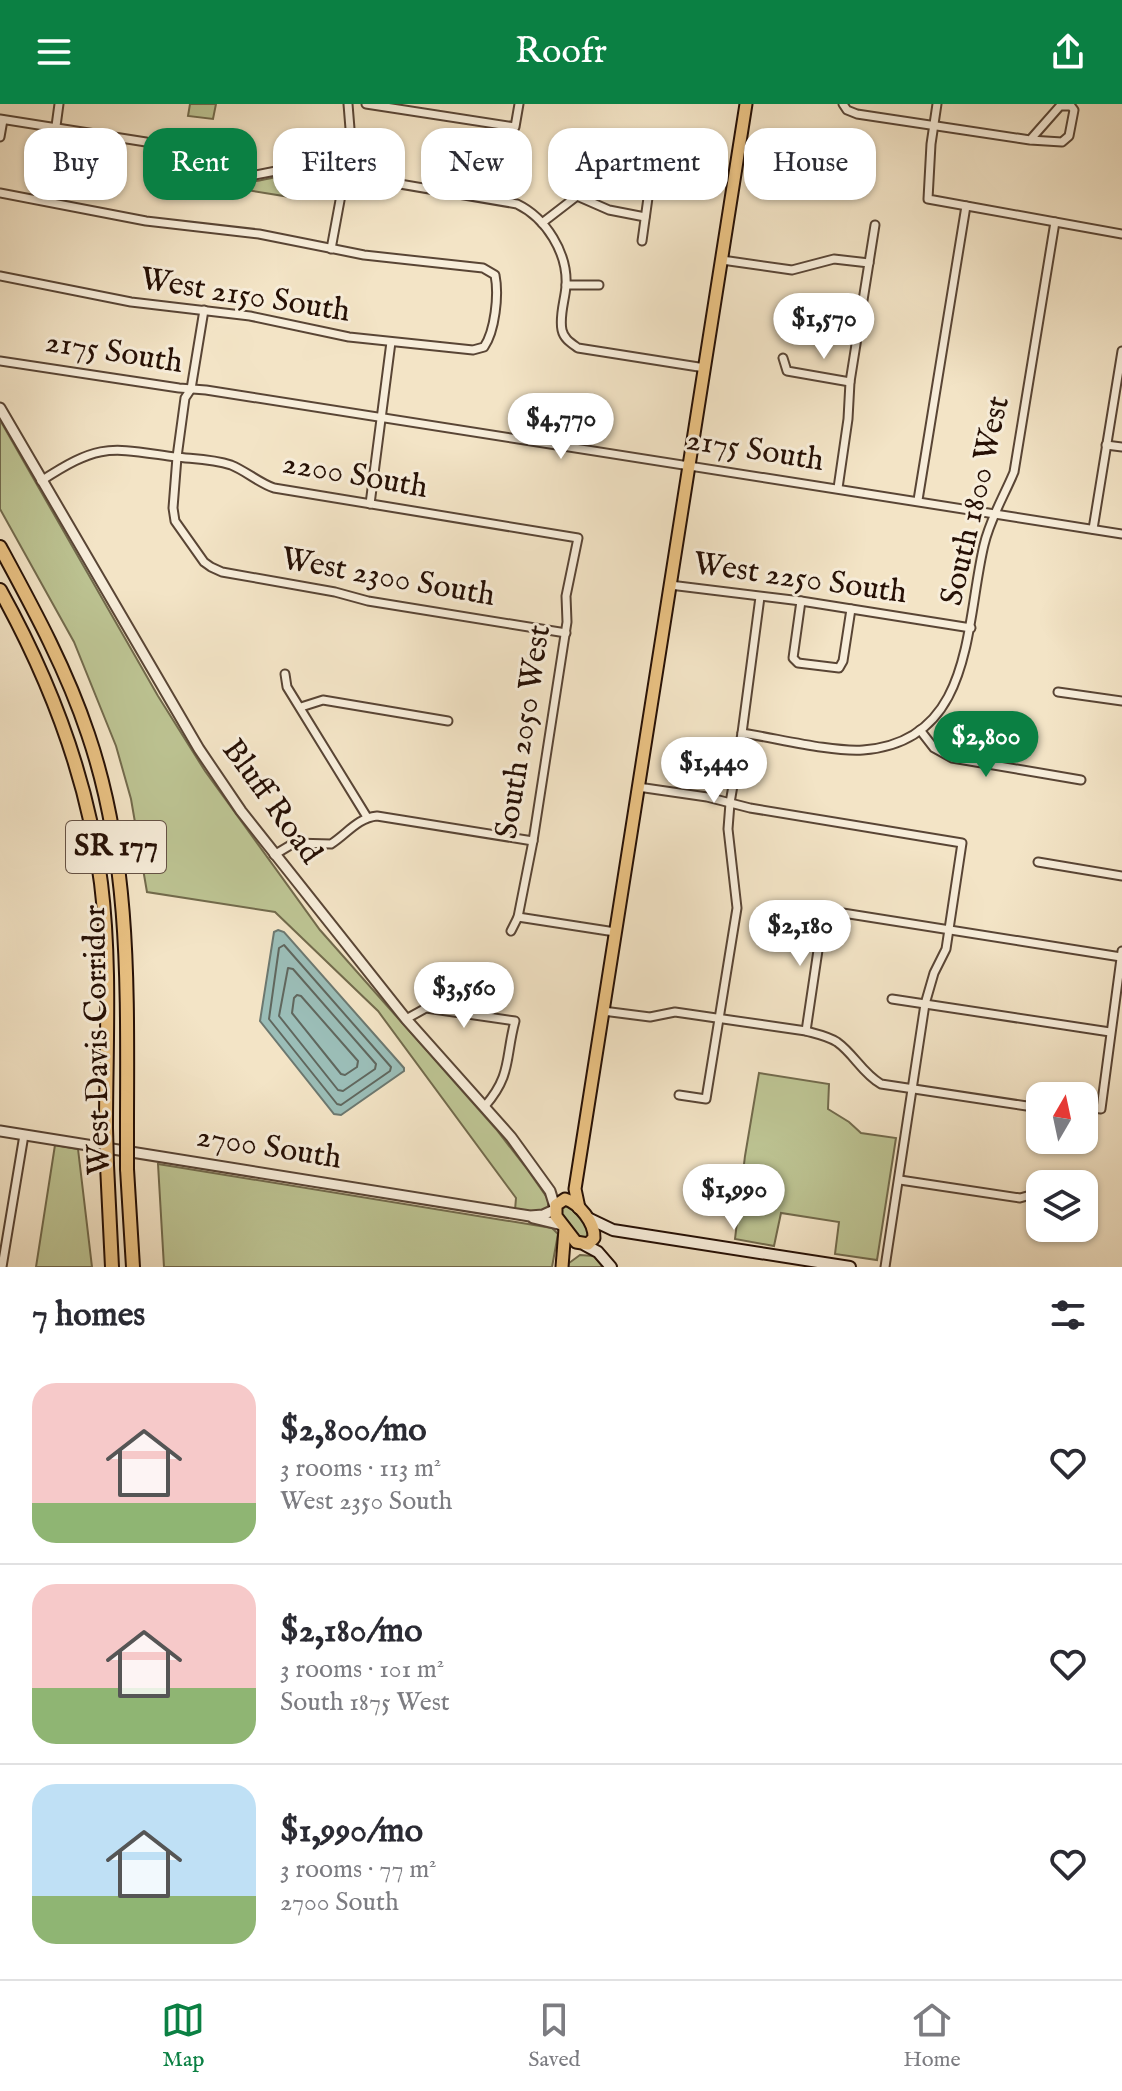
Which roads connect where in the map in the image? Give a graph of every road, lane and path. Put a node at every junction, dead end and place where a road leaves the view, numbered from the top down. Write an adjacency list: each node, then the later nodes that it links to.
1 (59, 104): 11 (street)
2 (348, 104): 12 (street)
3 (366, 104): 4 (street)
4 (519, 104)
5 (746, 104): 30 (main road)
6 (835, 104): 7 (street)
7 (842, 104): 10 (street)
8 (937, 104): 10 (street)
9 (1, 119): 11 (street); 13 (street)
10 (933, 125): 14 (street); 22 (street)
11 (56, 126): 15 (street)
12 (350, 128)
13 (0, 137)
14 (1030, 140): 14 (street)
15 (273, 172)
16 (405, 184): 25 (street)
17 (0, 193): 29 (street)
18 (339, 200): 29 (street)
19 (572, 200): 25 (street)
20 (586, 200): 23 (street)
21 (647, 200): 23 (street)
22 (966, 206): 24 (street); 52 (street)
23 (645, 217): 28 (street)
24 (1055, 222): 27 (street); 54 (street, South 1800 West)
25 (542, 223): 33 (street)
26 (875, 225): 31 (street)
27 (1122, 234)
28 (642, 241)
29 (331, 249): 36 (street, West 2150 South)
30 (722, 260): 31 (street); 41 (main road)
31 (869, 263): 42 (street)
32 (0, 276): 35 (street, West 2150 South)
33 (566, 285): 34 (street); 41 (street)
34 (599, 285)
35 (204, 310): 36 (street, West 2150 South); 43 (street)
36 (391, 342): 45 (street)
37 (1122, 351): 40 (street)
38 (783, 358): 42 (street)
39 (0, 361): 43 (street, 2175 South)
40 (1121, 364): 46 (street)
41 (705, 368): 49 (main road)
42 (850, 382): 51 (street)
43 (191, 389): 45 (street, 2175 South); 48 (street)
44 (0, 408): 50 (street, Bluff Road)
45 (382, 419): 49 (street, 2175 South); 53 (street)
46 (1106, 445): 47 (street); 55 (street)
47 (1122, 447)
48 (177, 457): 50 (street, 2200 South); 53 (street, 2200 South); 65 (street, West 2300 South)
49 (691, 465): 51 (street, 2175 South); 59 (main road)
50 (41, 481): 78 (street, Bluff Road)
51 (838, 488): 52 (street, 2175 South)
52 (918, 500): 54 (street, 2175 South)
53 (370, 504): 57 (street, 2200 South)
54 (995, 513): 55 (street, 2175 South); 64 (street, South 1800 West)
55 (1093, 529): 56 (street, 2175 South)
56 (1122, 534)
57 (578, 538): 65 (street, South 2050 West)
58 (0, 547): 112 (highway, West Davis Corridor / SR 177, bridge)
59 (670, 585): 61 (street, West 2250 South); 74 (main road)
60 (0, 590): 111 (highway, West Davis Corridor / SR 177, bridge)
61 (760, 597): 62 (street, West 2250 South); 72 (street)
62 (801, 601): 63 (street, West 2250 South); 63 (street)
63 (851, 609): 64 (street, West 2250 South)
64 (971, 628): 71 (street, South 1800 West)
65 (566, 633): 77 (street, South 2050 West)
66 (285, 674): 69 (street)
67 (1058, 692): 68 (street)
68 (1122, 701)
69 (301, 707): 70 (street); 76 (street)
70 (448, 721)
71 (920, 730): 72 (street); 73 (street)
72 (742, 733): 75 (street)
73 (1081, 780)
74 (638, 787): 75 (street); 84 (main road)
75 (730, 803): 82 (street); 89 (street)
76 (367, 817): 77 (street); 78 (street)
77 (533, 841): 81 (street, South 2050 West)
78 (274, 855): 90 (street, Bluff Road)
79 (1038, 862): 80 (street)
80 (1122, 876)
81 (518, 917): 83 (street, South 2050 West); 84 (street)
82 (950, 929): 85 (street); 87 (street); 91 (street)
83 (511, 931)
84 (615, 932): 88 (main road)
85 (1121, 954): 92 (street)
86 (892, 999): 87 (street)
87 (925, 1004): 92 (street); 93 (street)
88 (603, 1011): 89 (street); 101 (main road)
89 (720, 1018): 91 (street); 94 (street)
90 (406, 1019): 95 (street, Bluff Road); 95 (street)
91 (806, 1031): 93 (street)
92 (1110, 1032): 97 (street)
93 (913, 1090): 96 (street); 100 (street)
94 (679, 1095)
95 (485, 1106): 103 (street, Bluff Road)
96 (1026, 1106)
97 (1098, 1109)
98 (0, 1131): 99 (street, 2700 South)
99 (24, 1135): 105 (street, 2700 South); 109 (street)
100 (900, 1180): 102 (street); 115 (street)
101 (575, 1189): 103 (main road); 104 (main road)
102 (1026, 1196)
103 (559, 1204): 104 (main road); 105 (street); 106 (main road)
104 (582, 1212): 107 (main road); 108 (main road)
105 (530, 1216): 106 (street, 2700 South)
106 (564, 1227): 108 (main road); 110 (main road)
107 (613, 1230): 108 (main road); 114 (main road)
108 (589, 1240): 110 (main road); 113 (main road)
109 (1, 1266)
110 (562, 1266)
111 (112, 1267)
112 (133, 1267)
113 (611, 1267)
114 (850, 1267)
115 (885, 1267)

